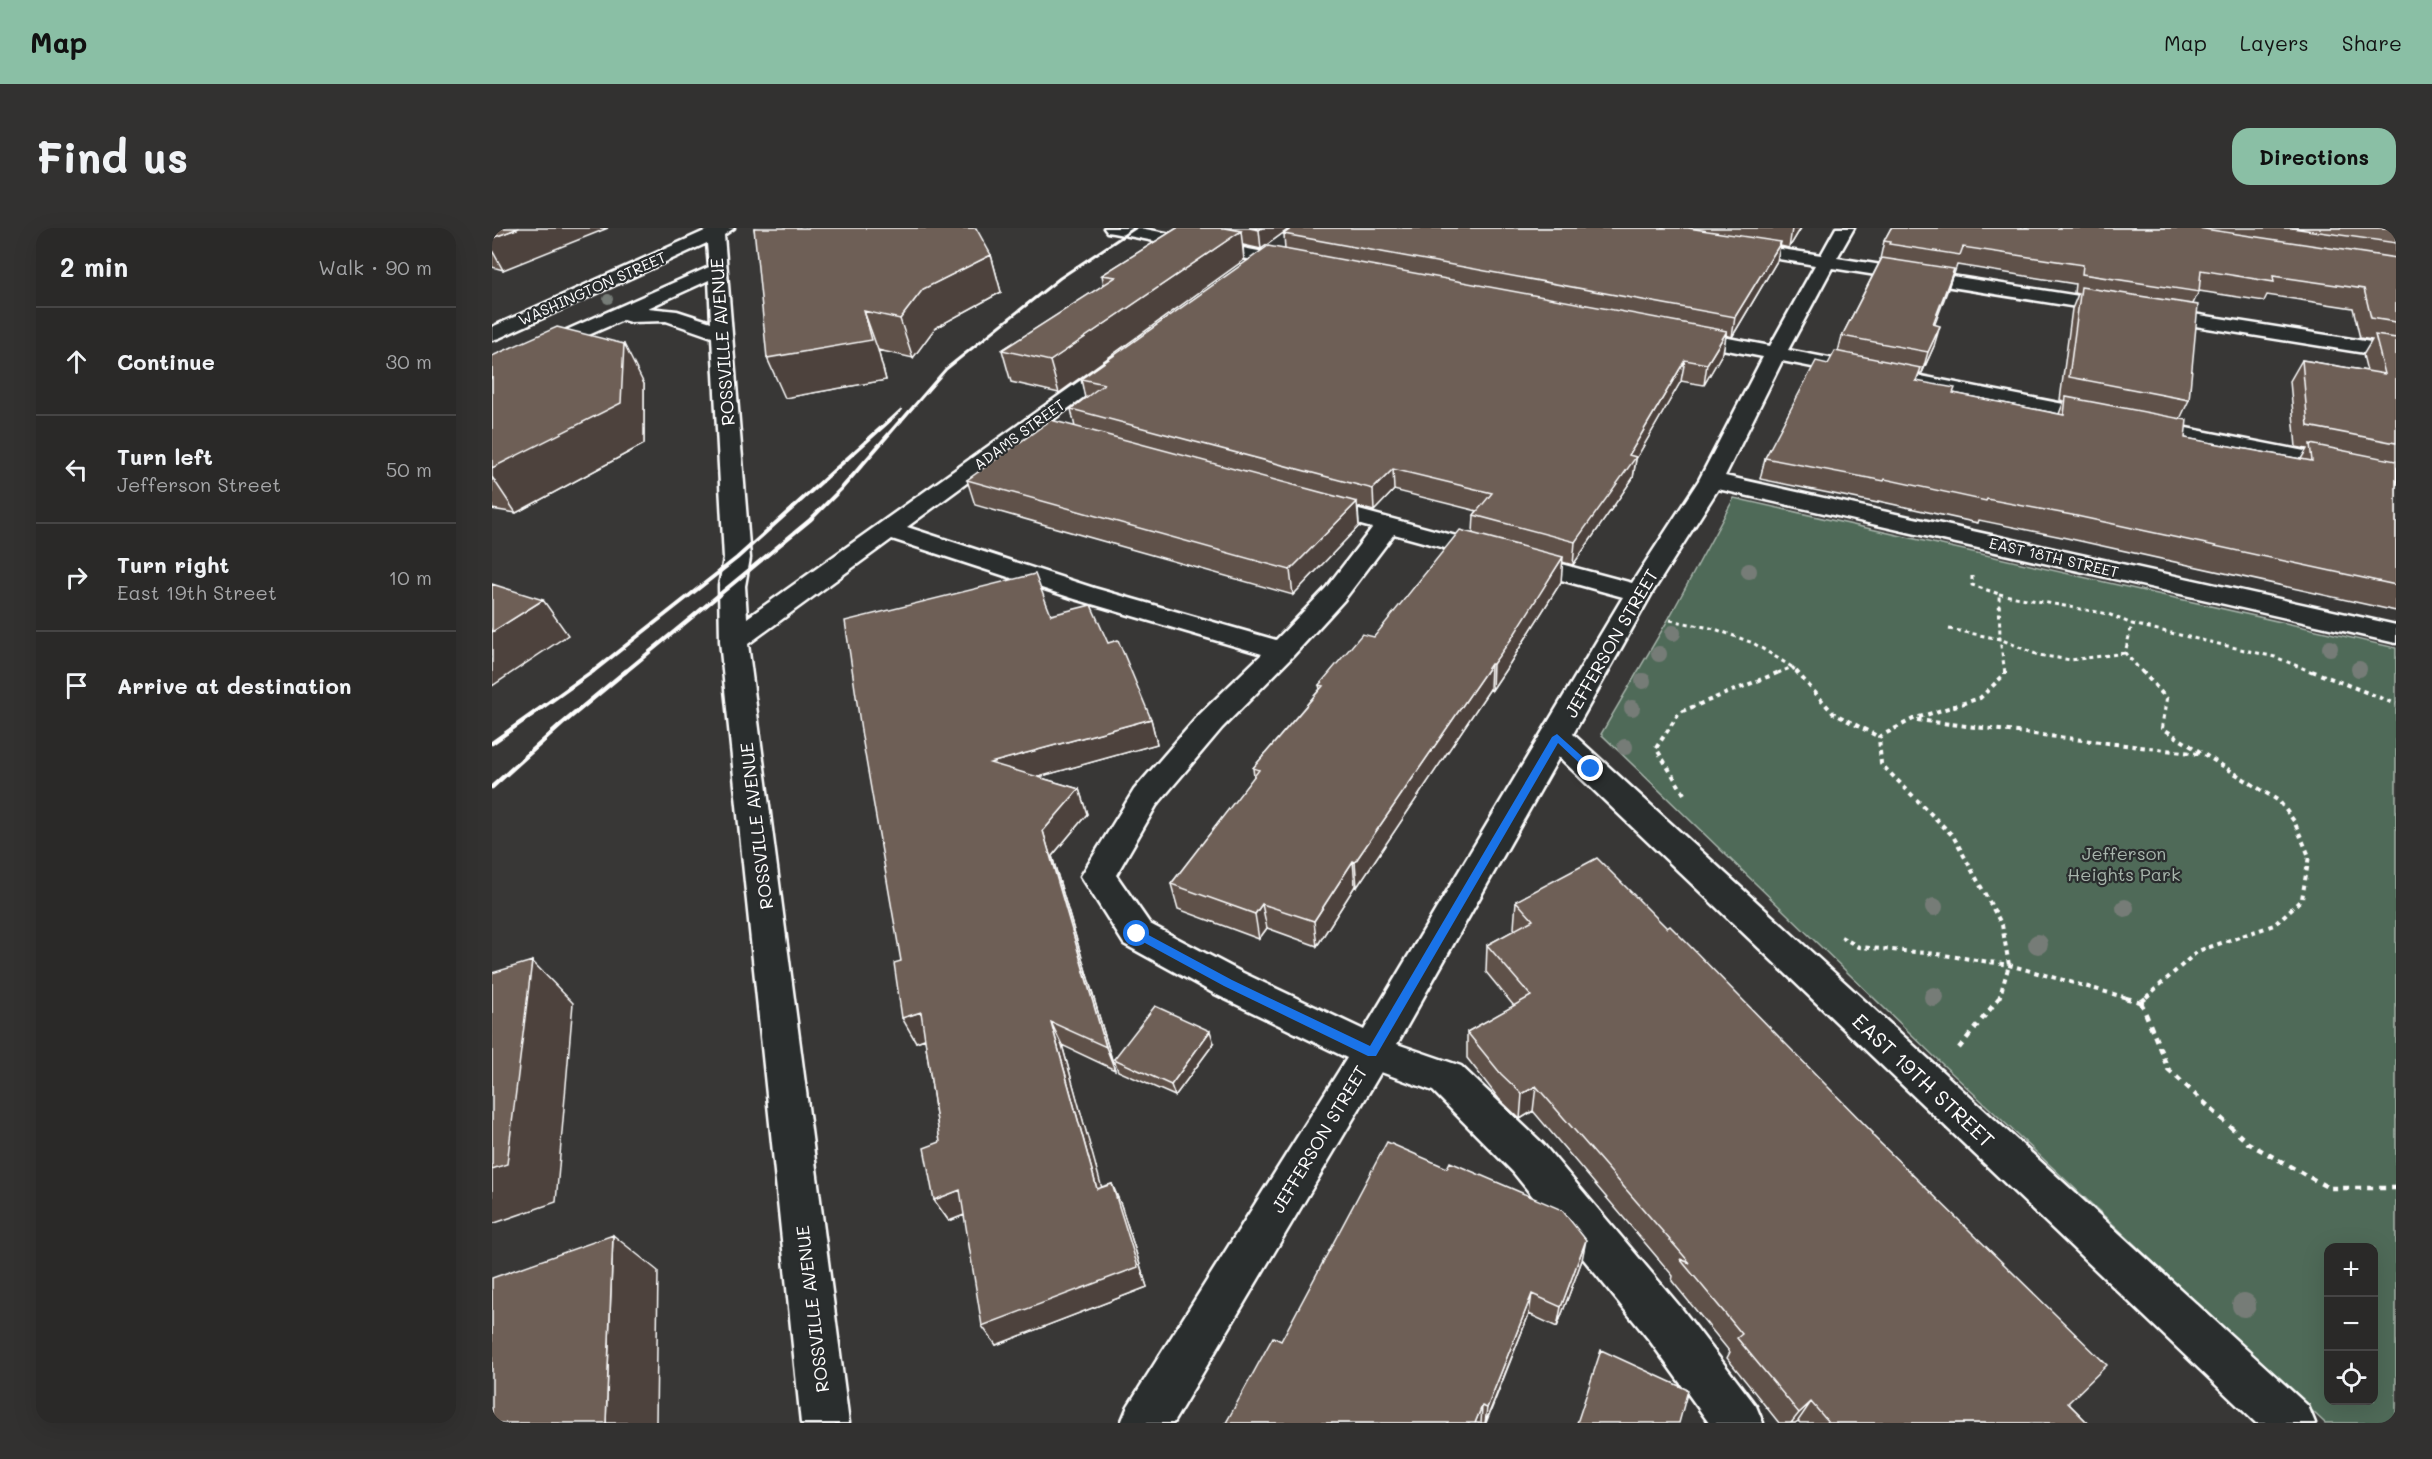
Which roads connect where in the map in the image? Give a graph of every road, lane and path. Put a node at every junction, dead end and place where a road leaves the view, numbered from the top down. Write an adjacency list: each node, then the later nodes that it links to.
1 (1113, 228): 5 (street)
2 (1845, 228): 6 (street, JEFFERSON STREET)
3 (718, 229): 8 (street, ROSSVILLE AVENUE); 11 (street, WASHINGTON STREET)
4 (1720, 245): 6 (street)
5 (1272, 251): 7 (street); 9 (street)
6 (1826, 262): 17 (street); 18 (street, JEFFERSON STREET)
7 (1317, 267)
8 (717, 270): 13 (street, ROSSVILLE AVENUE); 15 (street, WASHINGTON STREET)
9 (1245, 271)
10 (492, 314): 11 (street)
11 (519, 321): 14 (street, WASHINGTON STREET); 15 (street)
12 (1664, 332): 18 (street)
13 (721, 333): 15 (street); 34 (street, ROSSVILLE AVENUE)
14 (492, 334)
15 (571, 335): 19 (street, WASHINGTON STREET)
16 (1132, 352): 20 (street, ADAMS STREET)
17 (2396, 352)
18 (1776, 353): 22 (street); 23 (street, JEFFERSON STREET)
19 (492, 371)
20 (1029, 427): 21 (street); 26 (street, ADAMS STREET)
21 (1057, 435)
22 (2396, 476)
23 (1712, 480): 27 (street, EAST 18TH STREET); 29 (street, JEFFERSON STREET)
24 (1297, 500): 25 (street)
25 (1388, 525): 29 (street); 35 (street)
26 (888, 529): 34 (street, ADAMS STREET); 35 (street)
27 (1977, 539): 28 (path); 32 (street, EAST 18TH STREET)
28 (1999, 594): 30 (path); 33 (path)
29 (1634, 601): 37 (path); 41 (street, JEFFERSON STREET)
30 (2132, 624): 36 (path); 38 (path)
31 (1949, 628): 33 (path)
32 (2396, 634)
33 (2000, 639): 36 (path); 39 (path)
34 (734, 641): 50 (street, ROSSVILLE AVENUE)
35 (1282, 651): 48 (street)
36 (2125, 652): 42 (path)
37 (1792, 667): 40 (path); 43 (path)
38 (2396, 704)
39 (1914, 719): 40 (path); 42 (path)
40 (1879, 736): 45 (path)
41 (1557, 737): 48 (street, JEFFERSON STREET); 53 (street, EAST 19TH STREET)
42 (2201, 754): 46 (path)
43 (1685, 795)
44 (1839, 935): 45 (path)
45 (2009, 965): 46 (path); 47 (path)
46 (2140, 1002): 49 (path)
47 (1956, 1051)
48 (1372, 1053): 51 (street, JEFFERSON STREET); 52 (street)
49 (2396, 1188)
50 (825, 1423)
51 (1145, 1423)
52 (1739, 1423)
53 (2291, 1423)

